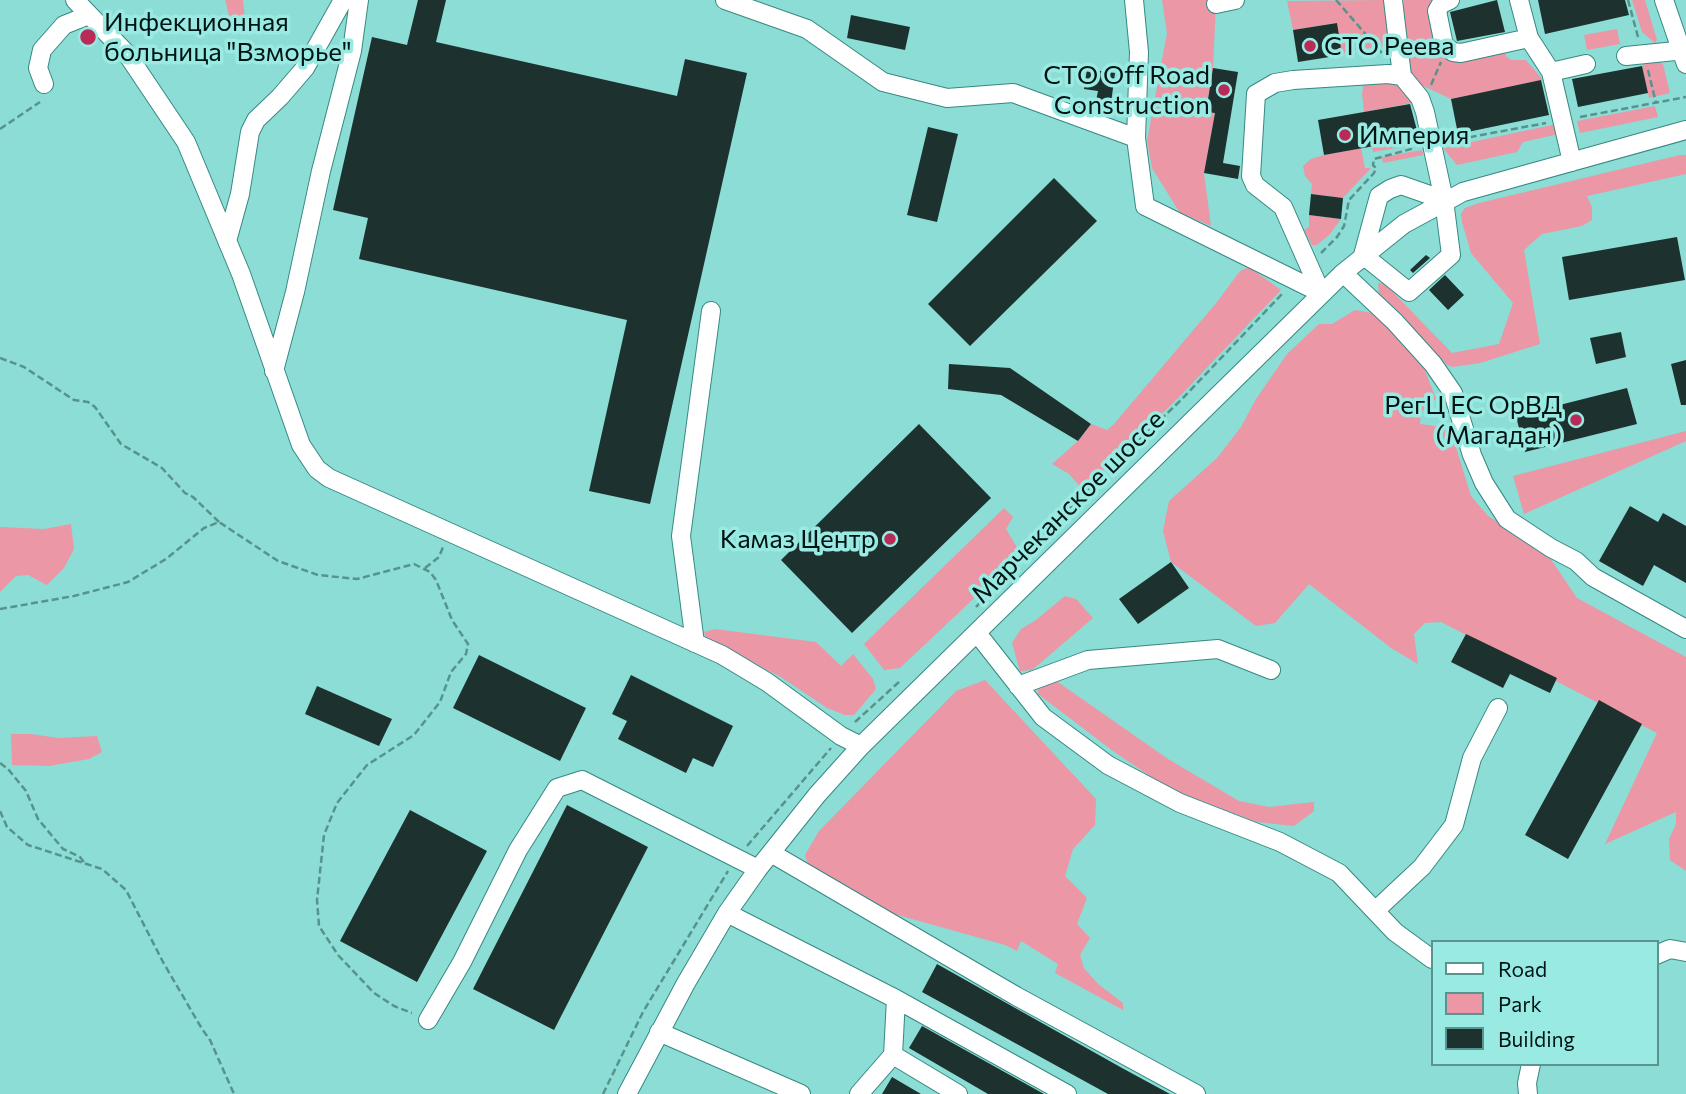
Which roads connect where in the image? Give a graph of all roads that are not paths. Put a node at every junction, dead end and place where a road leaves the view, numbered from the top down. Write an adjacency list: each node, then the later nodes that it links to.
1 (75, 0): 12 (street)
2 (343, 0): 24 (street)
3 (359, 0): 29 (street)
4 (725, 0): 21 (street)
5 (1134, 0): 21 (street)
6 (1235, 0): 11 (street)
7 (1393, 0): 17 (street)
8 (1450, 0): 13 (street)
9 (1519, 0): 13 (street)
10 (1664, 0): 15 (street)
11 (1216, 4)
12 (89, 15): 19 (street); 24 (street)
13 (1529, 38): 18 (street)
14 (1635, 55): 15 (street)
15 (1684, 55)
16 (1586, 64): 18 (street)
17 (1401, 71): 23 (street); 27 (street)
18 (1550, 72): 22 (street)
19 (44, 84)
20 (1686, 130): 22 (street, Марчеканское шоссе)
21 (1136, 138): 27 (street)
22 (1572, 162): 23 (street, Марчеканское шоссе)
23 (1444, 200): 25 (street, Марчеканское шоссе); 25 (street); 25 (street)
24 (227, 242): 29 (street)
25 (1363, 255): 26 (street, Марчеканское шоссе)
26 (1343, 273): 27 (street, Марчеканское шоссе); 30 (street)
27 (1321, 293): 31 (street, Марчеканское шоссе)
28 (712, 311): 32 (street)
29 (274, 371): 32 (street)
30 (1686, 629)
31 (977, 633): 34 (street); 36 (street, Марчеканское шоссе)
32 (695, 643): 36 (street)
33 (1271, 670): 34 (street)
34 (1018, 686): 39 (street)
35 (1498, 708): 39 (street)
36 (862, 746): 37 (street, Марчеканское шоссе)
37 (771, 853): 38 (street, Марчеканское шоссе); 54 (street)
38 (758, 869): 40 (street, Марчеканское шоссе); 45 (street)
39 (1375, 911): 43 (street)
40 (727, 913): 44 (street); 46 (street, Марчеканское шоссе)
41 (1686, 952): 42 (street)
42 (1658, 954)
43 (1430, 958)
44 (896, 999): 47 (street); 53 (street)
45 (428, 1020)
46 (659, 1032): 49 (street, Марчеканское шоссе); 50 (street)
47 (893, 1055): 51 (street); 52 (street)
48 (1531, 1066): 55 (street)
49 (629, 1093)
50 (801, 1094)
51 (859, 1094)
52 (958, 1094)
53 (1067, 1094)
54 (1196, 1094)
55 (1528, 1094)

